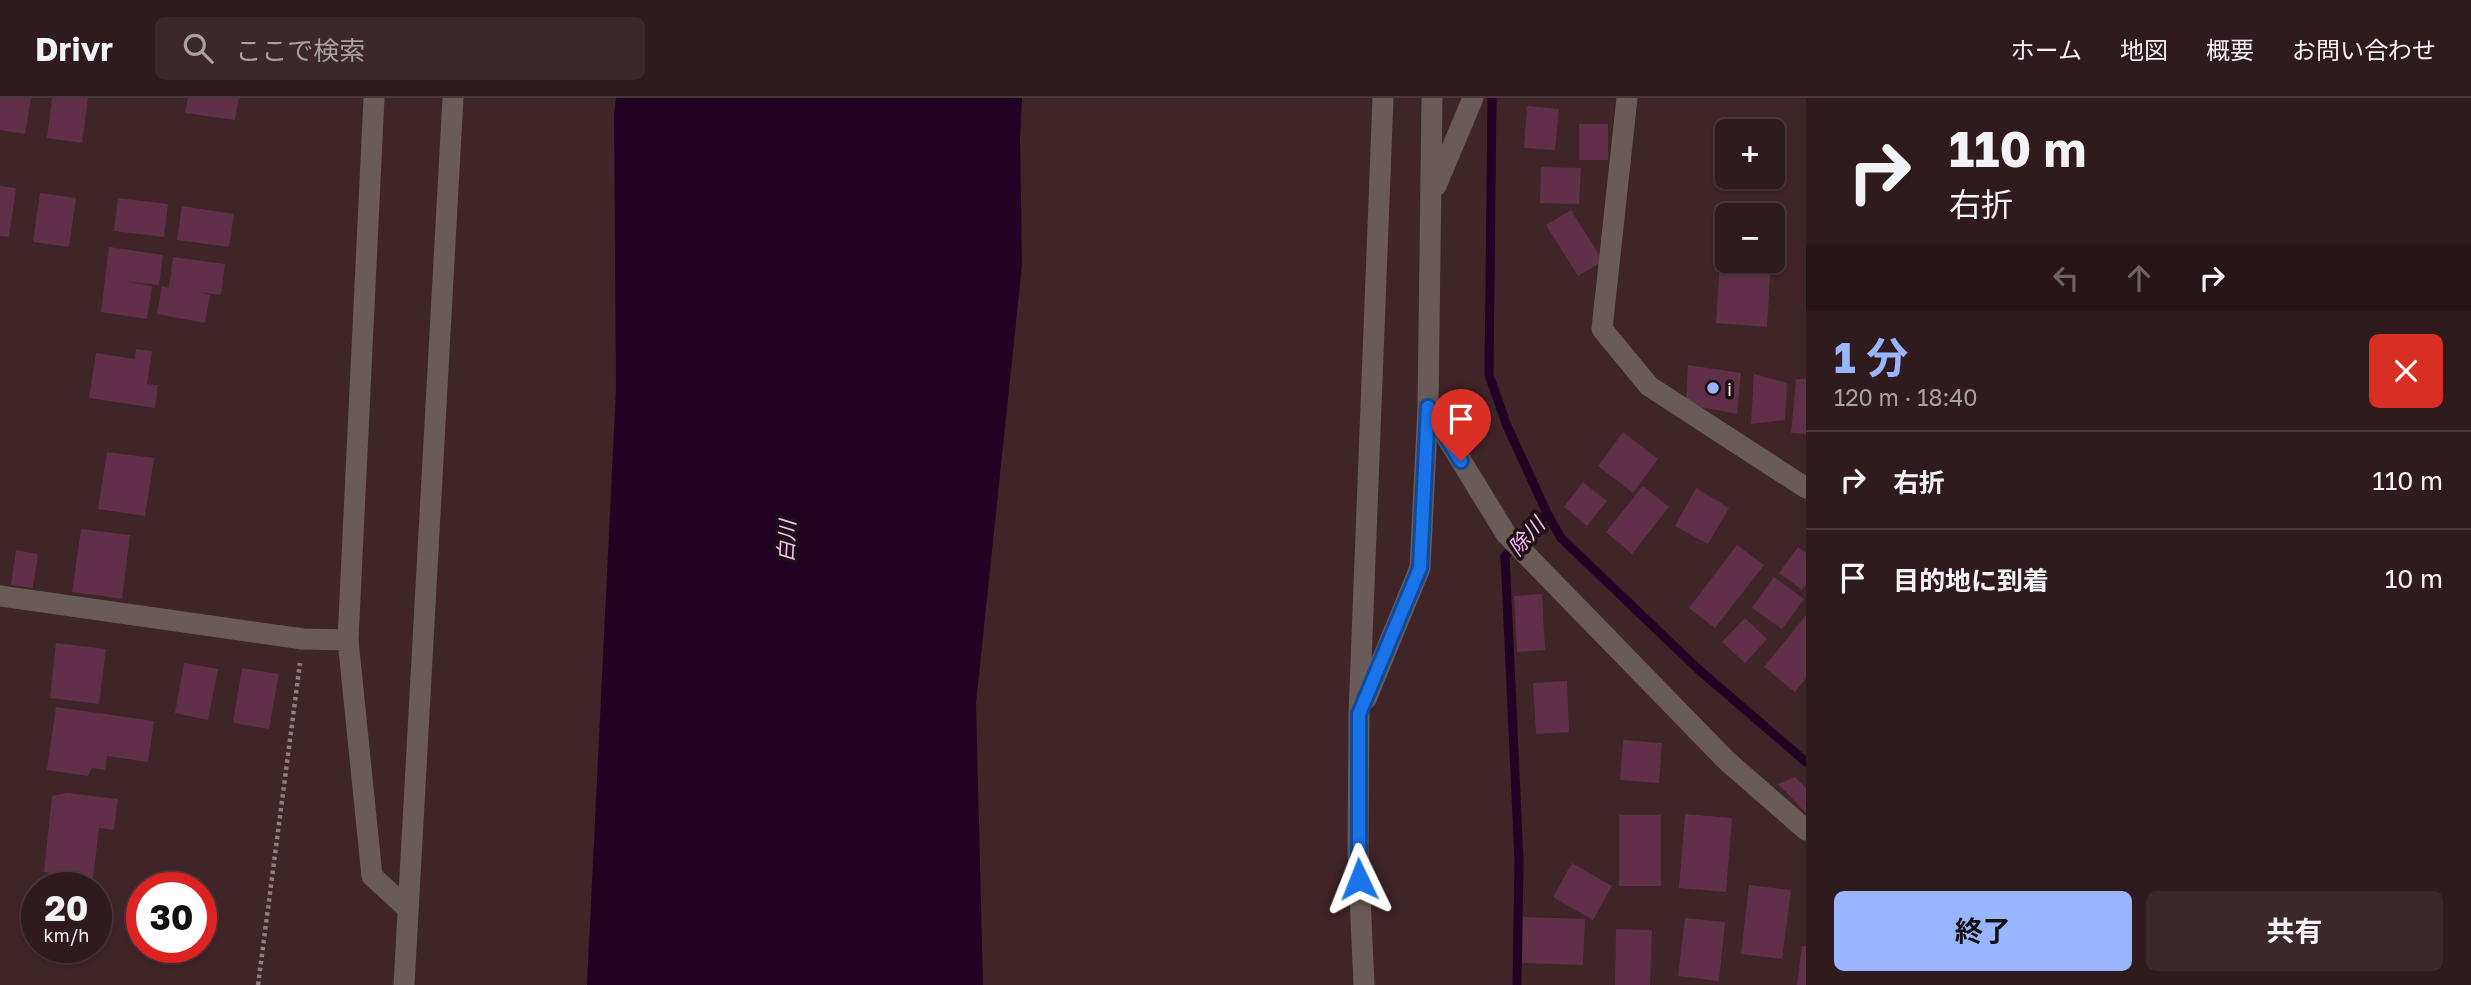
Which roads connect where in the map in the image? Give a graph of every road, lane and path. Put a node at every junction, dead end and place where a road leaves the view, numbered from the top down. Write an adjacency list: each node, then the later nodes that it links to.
1 (374, 98): 12 (street)
2 (453, 98): 15 (street)
3 (1384, 98): 13 (street)
4 (1432, 98): 7 (street)
5 (1473, 98): 7 (street)
6 (1627, 98): 9 (street)
7 (1431, 197): 8 (street)
8 (1428, 407): 13 (street); 14 (street)
9 (1806, 488)
10 (0, 596): 11 (street)
11 (303, 639): 12 (street); 16 (path)
12 (348, 640): 15 (street)
13 (1359, 714): 18 (street)
14 (1806, 830)
15 (407, 908): 17 (street)
16 (258, 985)
17 (404, 985)
18 (1364, 985)

